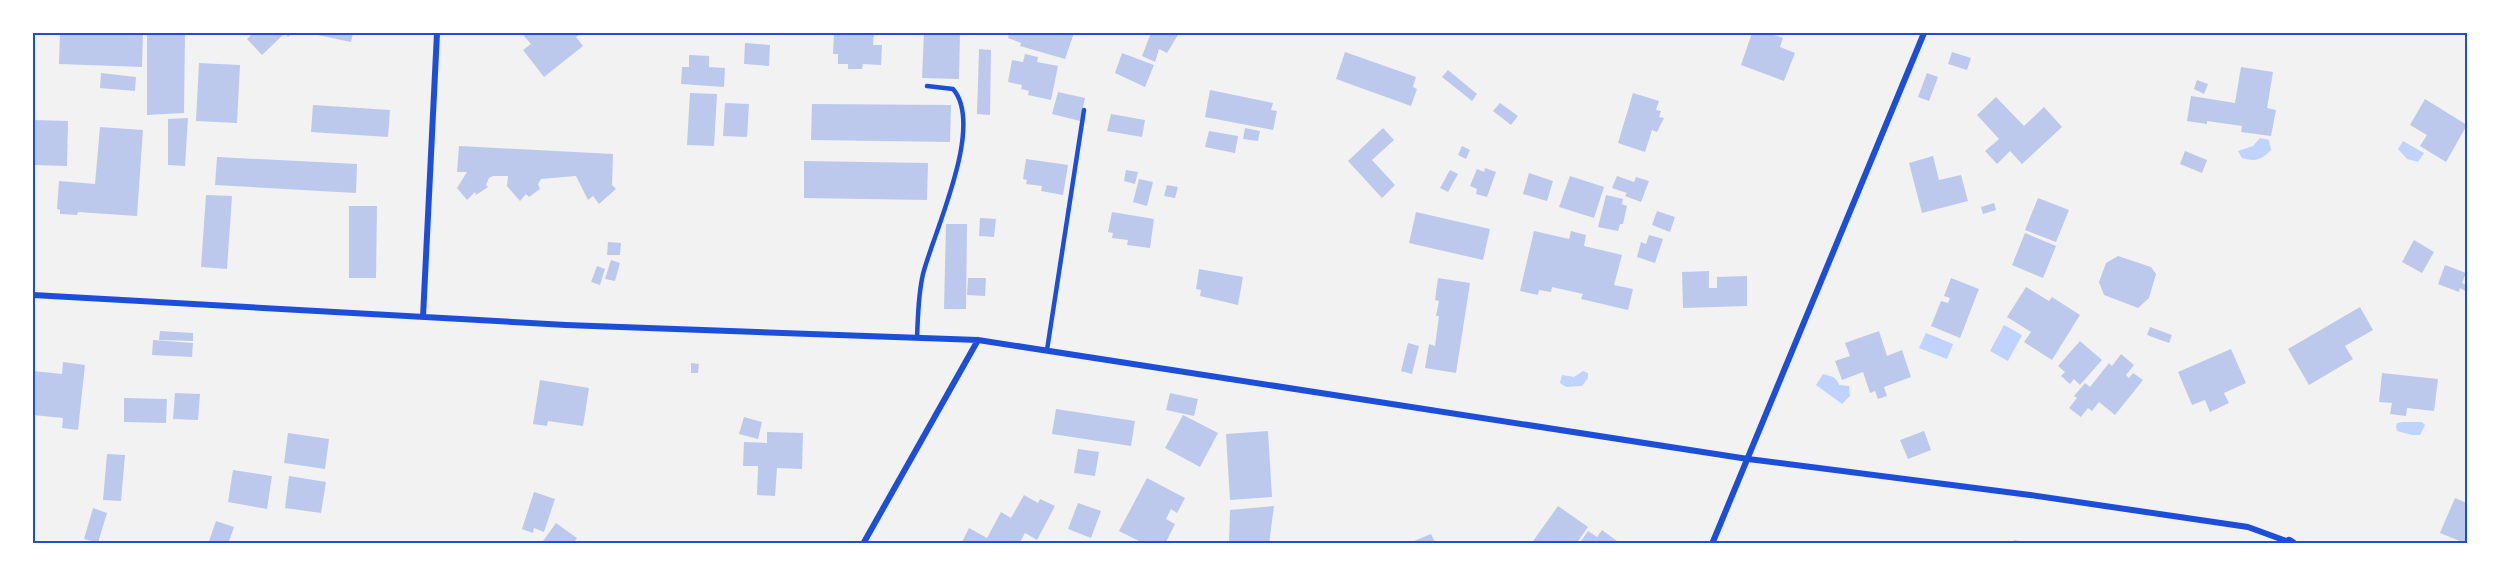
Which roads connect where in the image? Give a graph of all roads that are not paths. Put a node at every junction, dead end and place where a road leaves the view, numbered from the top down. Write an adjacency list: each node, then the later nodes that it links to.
1 (437, 33): 6 (street)
2 (1924, 33): 10 (street)
3 (927, 86): 7 (lane)
4 (1084, 110): 9 (lane)
5 (33, 295): 6 (street)
6 (423, 317): 7 (street)
7 (917, 338): 8 (street)
8 (978, 340): 9 (street); 12 (street)
9 (1047, 350): 10 (street)
10 (1748, 459): 11 (street); 13 (street)
11 (2289, 543)
12 (863, 544)
13 (1712, 544)

